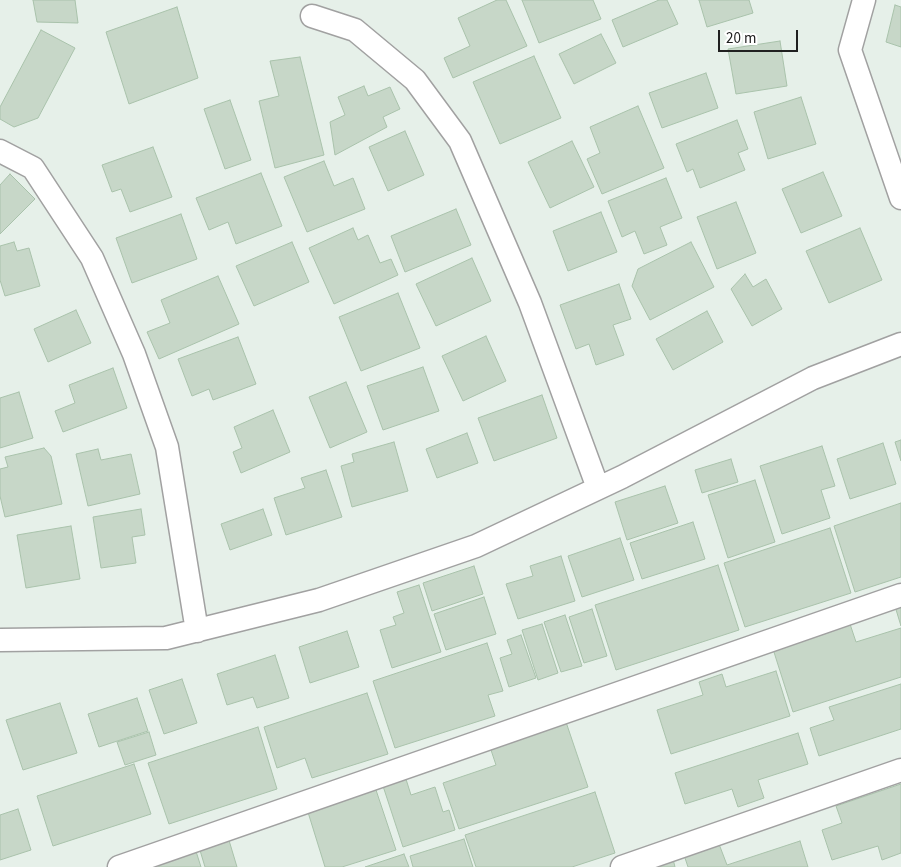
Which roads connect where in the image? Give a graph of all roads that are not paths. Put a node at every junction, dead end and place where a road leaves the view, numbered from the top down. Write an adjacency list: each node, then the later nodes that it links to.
1 (864, 0): 4 (street)
2 (312, 16): 6 (street)
3 (0, 151): 8 (street)
4 (901, 198)
5 (901, 344): 6 (street)
6 (598, 488): 8 (street)
7 (901, 595): 11 (street)
8 (197, 631): 9 (street)
9 (0, 640)
10 (901, 770): 12 (street)
11 (119, 867)
12 (622, 867)

